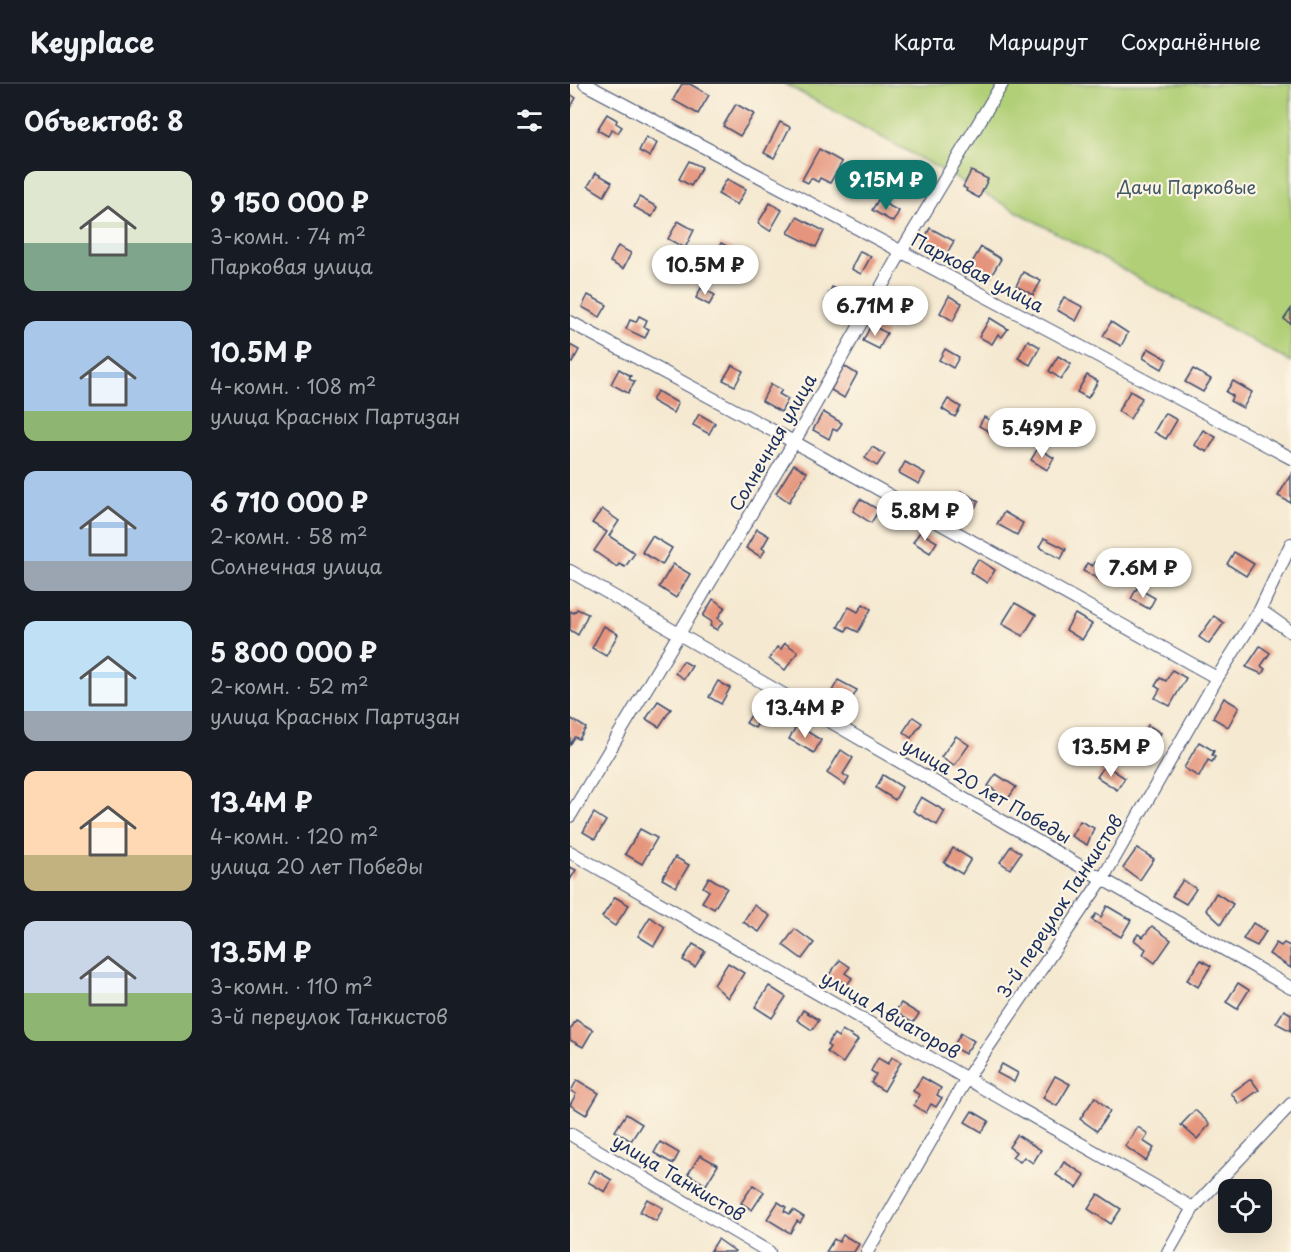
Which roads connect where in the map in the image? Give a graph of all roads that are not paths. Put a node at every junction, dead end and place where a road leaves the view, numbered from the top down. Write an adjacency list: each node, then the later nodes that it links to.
1 (585, 84): 3 (street, Парковая улица)
2 (1002, 84): 3 (street, Солнечная улица)
3 (901, 252): 5 (street, Солнечная улица); 6 (street, Парковая улица)
4 (570, 322): 5 (street)
5 (794, 442): 11 (street, Солнечная улица); 12 (street)
6 (1291, 458)
7 (1291, 544): 9 (street, 3-й переулок Танкистов)
8 (570, 572): 11 (street, улица 20 лет Победы)
9 (1260, 610): 10 (street); 12 (street, 3-й переулок Танкистов)
10 (1291, 632)
11 (680, 634): 13 (street, Солнечная улица); 15 (street, улица 20 лет Победы)
12 (1217, 678): 15 (street, 3-й переулок Танкистов)
13 (570, 816)
14 (570, 852): 17 (street, улица Авиаторов)
15 (1103, 878): 16 (street, улица 20 лет Победы); 17 (street, 3-й переулок Танкистов)
16 (1291, 987)
17 (967, 1078): 20 (street, улица Авиаторов); 22 (street, 3-й переулок Танкистов)
18 (1291, 1104): 20 (street)
19 (570, 1134): 21 (street, улица Танкистов)
20 (1193, 1208): 23 (street)
21 (769, 1252)
22 (867, 1252)
23 (1168, 1252)

